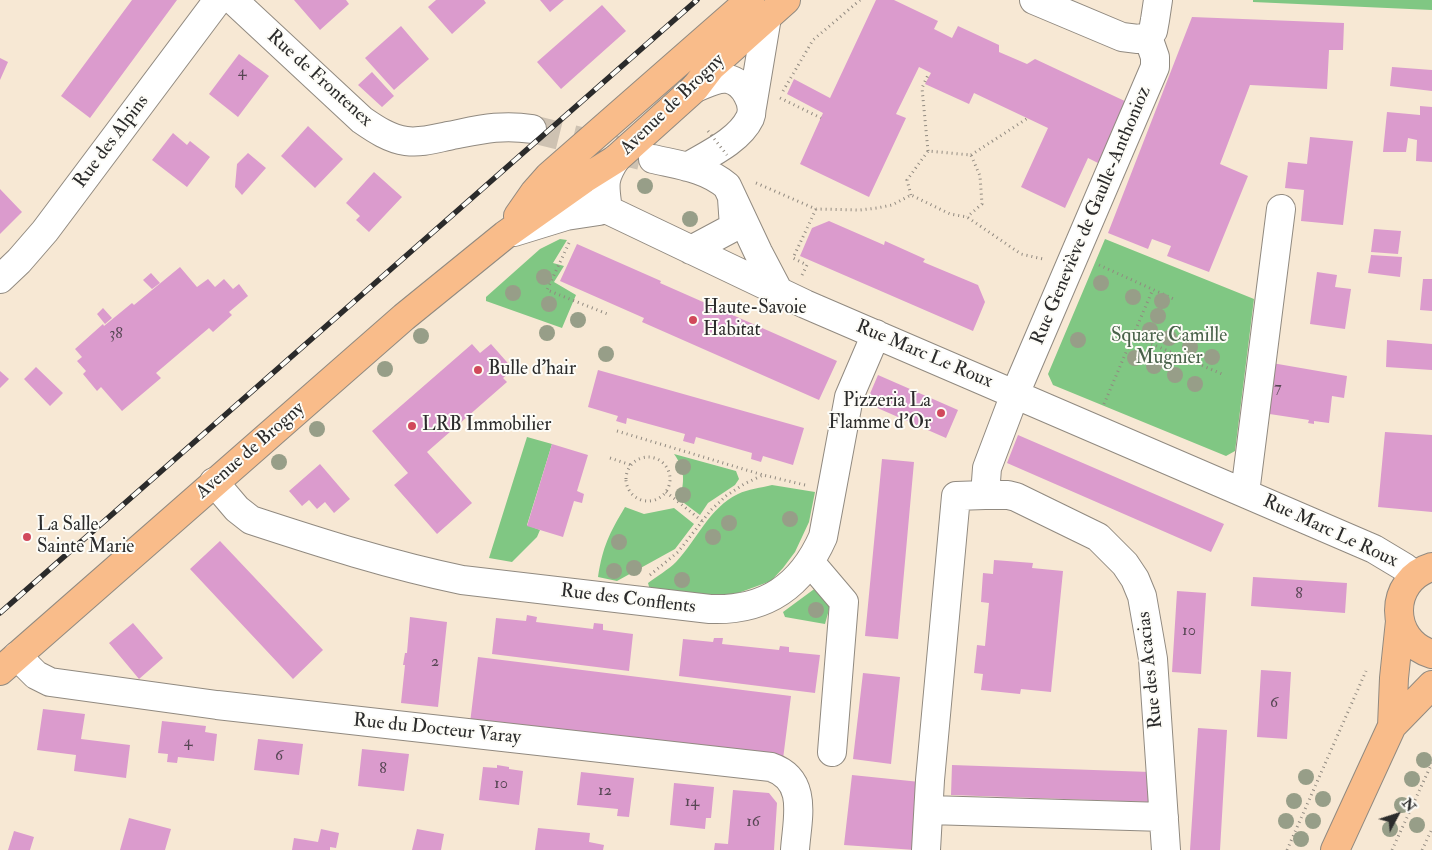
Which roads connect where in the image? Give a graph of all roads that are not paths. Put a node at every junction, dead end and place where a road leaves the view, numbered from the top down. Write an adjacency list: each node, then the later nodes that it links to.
1 (218, 0): 23 (street, Rue des Alpins)
2 (233, 0): 10 (street, Rue de Frontenex)
3 (1034, 0): 6 (street)
4 (1158, 0): 6 (street)
5 (769, 4): 7 (main road, Avenue de Brogny); 8 (street); 9 (main road, Avenue de Brogny)
6 (1148, 36): 26 (street, Rue Geneviève de Gaulle-Anthonioz)
7 (695, 88): 8 (street); 11 (main road, Avenue de Brogny)
8 (763, 101): 13 (street)
9 (623, 111): 14 (street); 16 (main road, Avenue de Brogny)
10 (532, 129)
11 (616, 159): 14 (main road, Avenue de Brogny); 18 (street)
12 (654, 159): 13 (street)
13 (686, 167): 15 (street)
14 (584, 179): 16 (main road, Avenue de Brogny); 18 (street)
15 (744, 188): 19 (street); 24 (street)
16 (546, 195): 18 (street, Rue Marc Le Roux); 20 (main road, Avenue de Brogny)
17 (1281, 209): 28 (street, Rue Marc Le Roux)
18 (596, 212): 20 (street); 21 (street, Rue Marc Le Roux)
19 (734, 227): 21 (street); 22 (street)
20 (505, 235): 27 (main road, Avenue de Brogny)
21 (692, 250): 22 (street, Rue Marc Le Roux)
22 (741, 274): 24 (street, Rue Marc Le Roux)
23 (0, 279)
24 (789, 287): 25 (street, Rue Marc Le Roux)
25 (876, 334): 26 (street, Rue Marc Le Roux); 30 (street, Rue des Conflents)
26 (1016, 394): 28 (street, Rue Marc Le Roux); 29 (street)
27 (214, 482): 30 (street, Rue des Conflents); 34 (main road, Avenue de Brogny)
28 (1245, 492): 31 (street, Rue Marc Le Roux)
29 (985, 495): 38 (street, Rue des Acacias); 39 (street, Rue des Acacias)
30 (810, 562): 37 (street)
31 (1423, 571): 32 (main road)
32 (1400, 621): 33 (main road); 36 (main road)
33 (1432, 654)
34 (9, 663): 40 (street, Rue du Docteur Varay)
35 (1432, 685): 36 (main road)
36 (1392, 726): 43 (main road)
37 (832, 752)
38 (929, 810): 39 (street); 41 (street, Rue des Acacias)
39 (1164, 817): 42 (street, Rue des Acacias)
40 (795, 850)
41 (926, 850)
42 (1166, 850)
43 (1335, 850)

